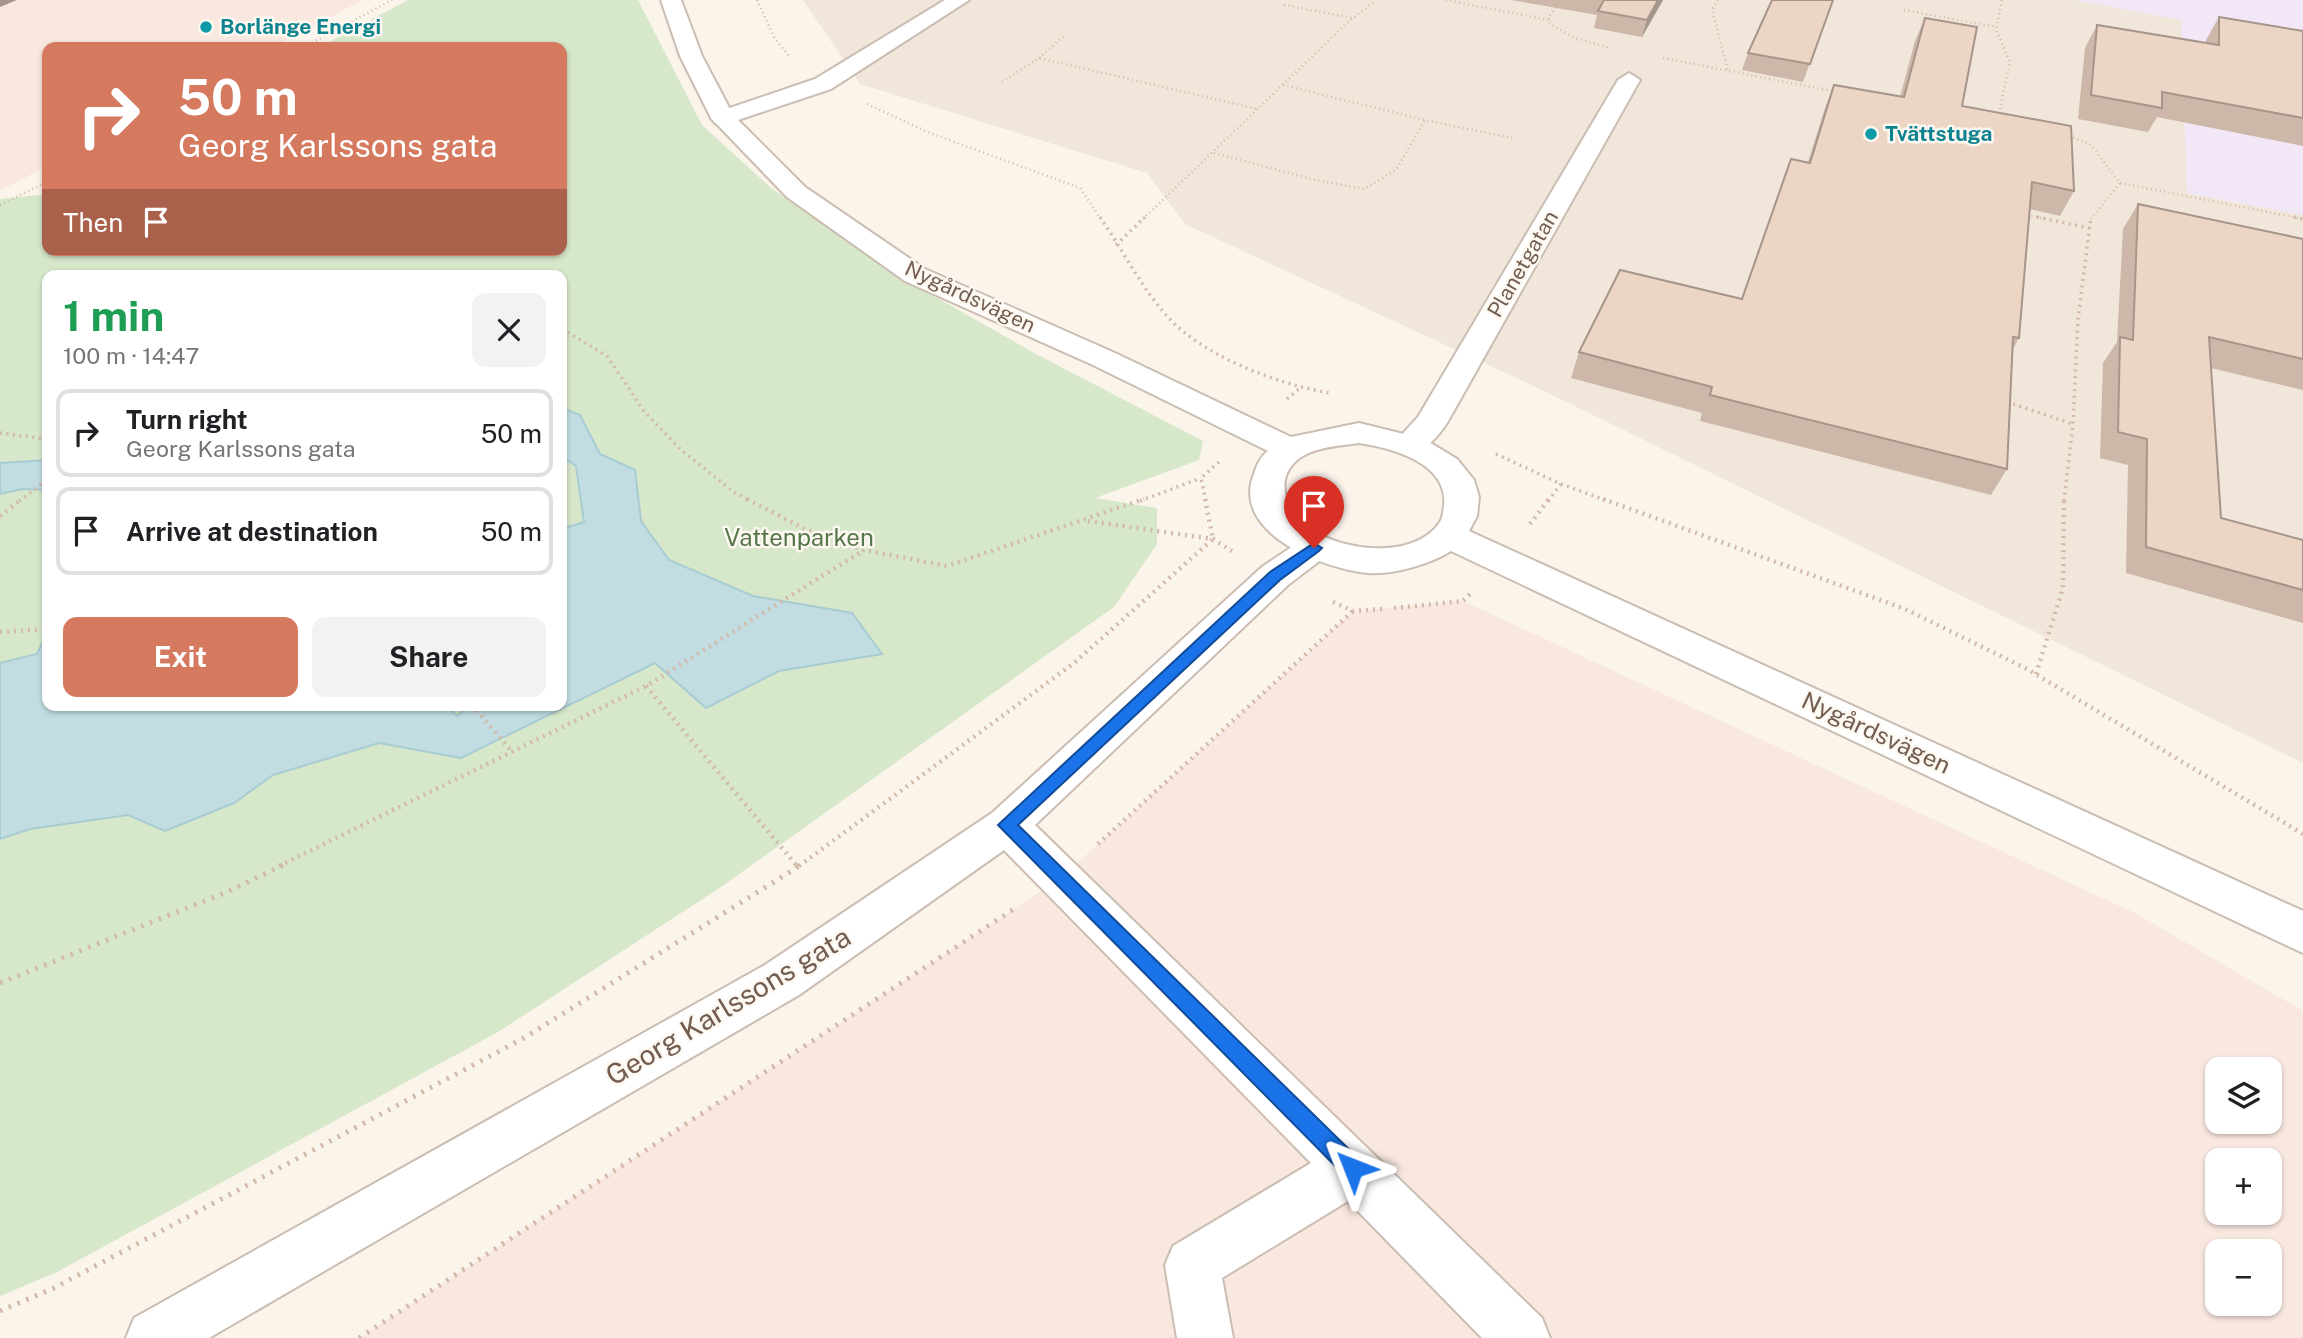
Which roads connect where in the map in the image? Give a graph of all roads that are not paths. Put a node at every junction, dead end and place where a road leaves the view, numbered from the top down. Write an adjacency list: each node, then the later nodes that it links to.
1 (671, 0): 4 (street, Nygårdsvägen)
2 (959, 0): 4 (street)
3 (1629, 80): 5 (street, Planetgatan)
4 (723, 118): 6 (street, Nygårdsvägen)
5 (1420, 433): 6 (street); 7 (street)
6 (1289, 449): 8 (street)
7 (1448, 536): 8 (street); 10 (street, Nygårdsvägen)
8 (1314, 548): 9 (street, Georg Karlssons gata)
9 (1007, 825): 11 (street); 12 (street, Georg Karlssons gata)
10 (2303, 933)
11 (1353, 1168): 13 (street); 14 (street)
12 (154, 1338)
13 (1205, 1338)
14 (1522, 1338)

